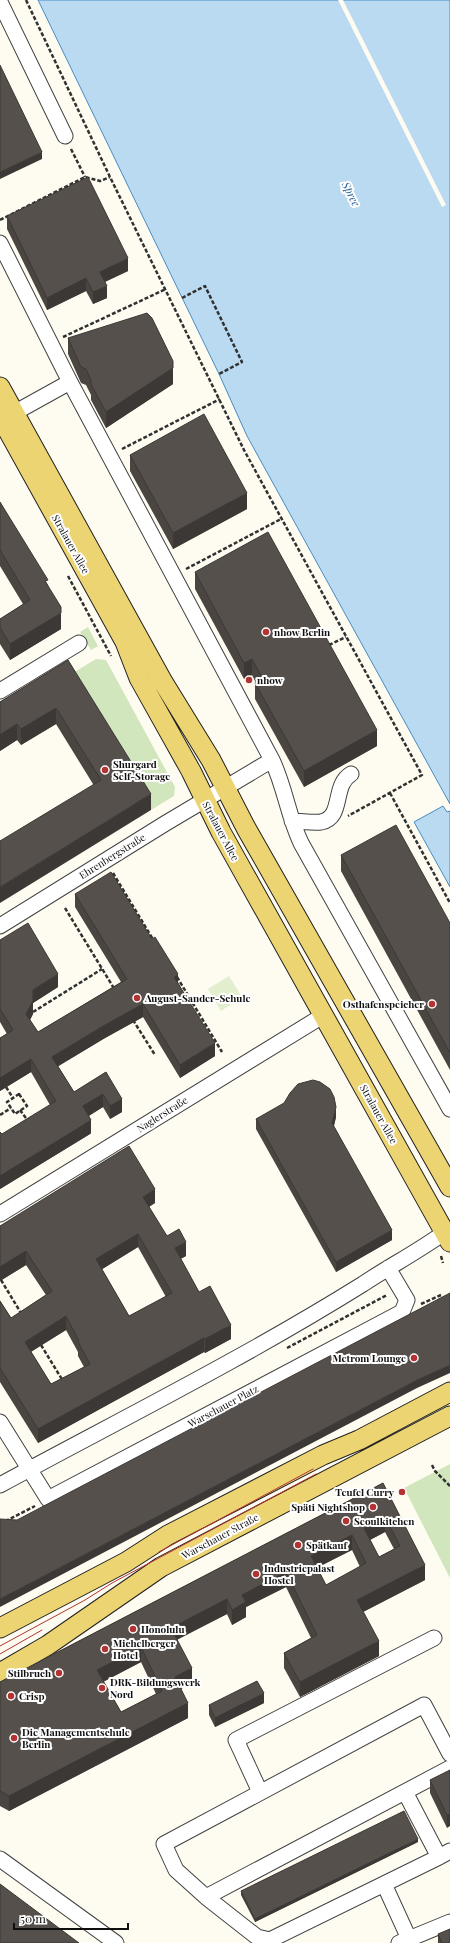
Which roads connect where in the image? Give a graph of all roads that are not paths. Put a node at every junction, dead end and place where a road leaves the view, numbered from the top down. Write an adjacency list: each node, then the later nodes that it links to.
1 (0, 2): 2 (street)
2 (65, 136)
3 (0, 243): 4 (street)
4 (70, 382): 6 (street); 9 (street)
5 (0, 387): 6 (main road, Stralauer Allee)
6 (7, 414): 11 (main road, Stralauer Allee); 12 (main road, Stralauer Allee)
7 (79, 643): 8 (street)
8 (0, 692)
9 (272, 760): 11 (street, Ehrenbergstraße); 13 (street)
10 (351, 774): 13 (street)
11 (225, 788): 12 (street, Ehrenbergstraße); 17 (main road, Stralauer Allee)
12 (205, 800): 14 (street, Ehrenbergstraße); 15 (main road, Stralauer Allee)
13 (292, 821): 16 (street)
14 (0, 926)
15 (324, 1015): 18 (street, Naglerstraße); 19 (main road, Stralauer Allee)
16 (450, 1109)
17 (450, 1187)
18 (0, 1214)
19 (448, 1237): 20 (street)
20 (388, 1268): 25 (street); 25 (street, Warschauer Platz)
21 (450, 1392): 24 (main road)
22 (450, 1416): 26 (main road, Warschauer Straße)
23 (0, 1422): 25 (street)
24 (323, 1455): 26 (street); 28 (main road)
25 (29, 1469): 27 (street)
26 (334, 1476): 30 (main road, Warschauer Straße)
27 (0, 1485)
28 (0, 1628)
29 (434, 1638): 34 (street)
30 (0, 1673)
31 (446, 1737): 32 (street); 34 (street)
32 (450, 1754)
33 (450, 1768): 35 (street)
34 (260, 1792): 39 (street)
35 (405, 1792): 36 (street); 39 (street)
36 (444, 1854): 38 (street)
37 (0, 1859): 42 (street)
38 (384, 1884): 39 (street); 41 (street)
39 (206, 1897)
40 (450, 1922): 41 (street)
41 (407, 1942)
42 (116, 1943)

